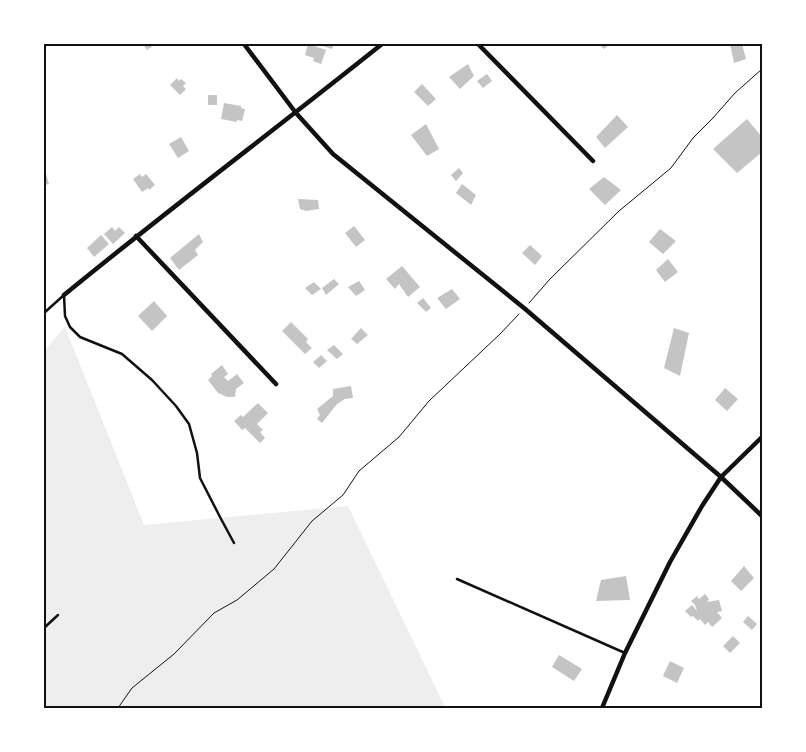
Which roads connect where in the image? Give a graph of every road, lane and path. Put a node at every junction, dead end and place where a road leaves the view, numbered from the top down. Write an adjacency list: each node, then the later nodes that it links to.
1 (244, 44): 5 (street)
2 (382, 44): 5 (street)
3 (478, 44): 6 (street)
4 (762, 69): 9 (path)
5 (296, 113): 7 (street); 9 (street)
6 (592, 162)
7 (136, 236): 8 (street); 11 (street)
8 (64, 295): 10 (lane); 15 (lane)
9 (524, 308): 13 (street); 20 (path)
10 (44, 313)
11 (276, 384)
12 (762, 437): 13 (street)
13 (721, 477): 14 (street); 19 (street)
14 (762, 516)
15 (234, 543)
16 (458, 579): 19 (lane)
17 (58, 615): 18 (lane)
18 (44, 628)
19 (625, 653): 21 (street)
20 (118, 708)
21 (602, 708)

